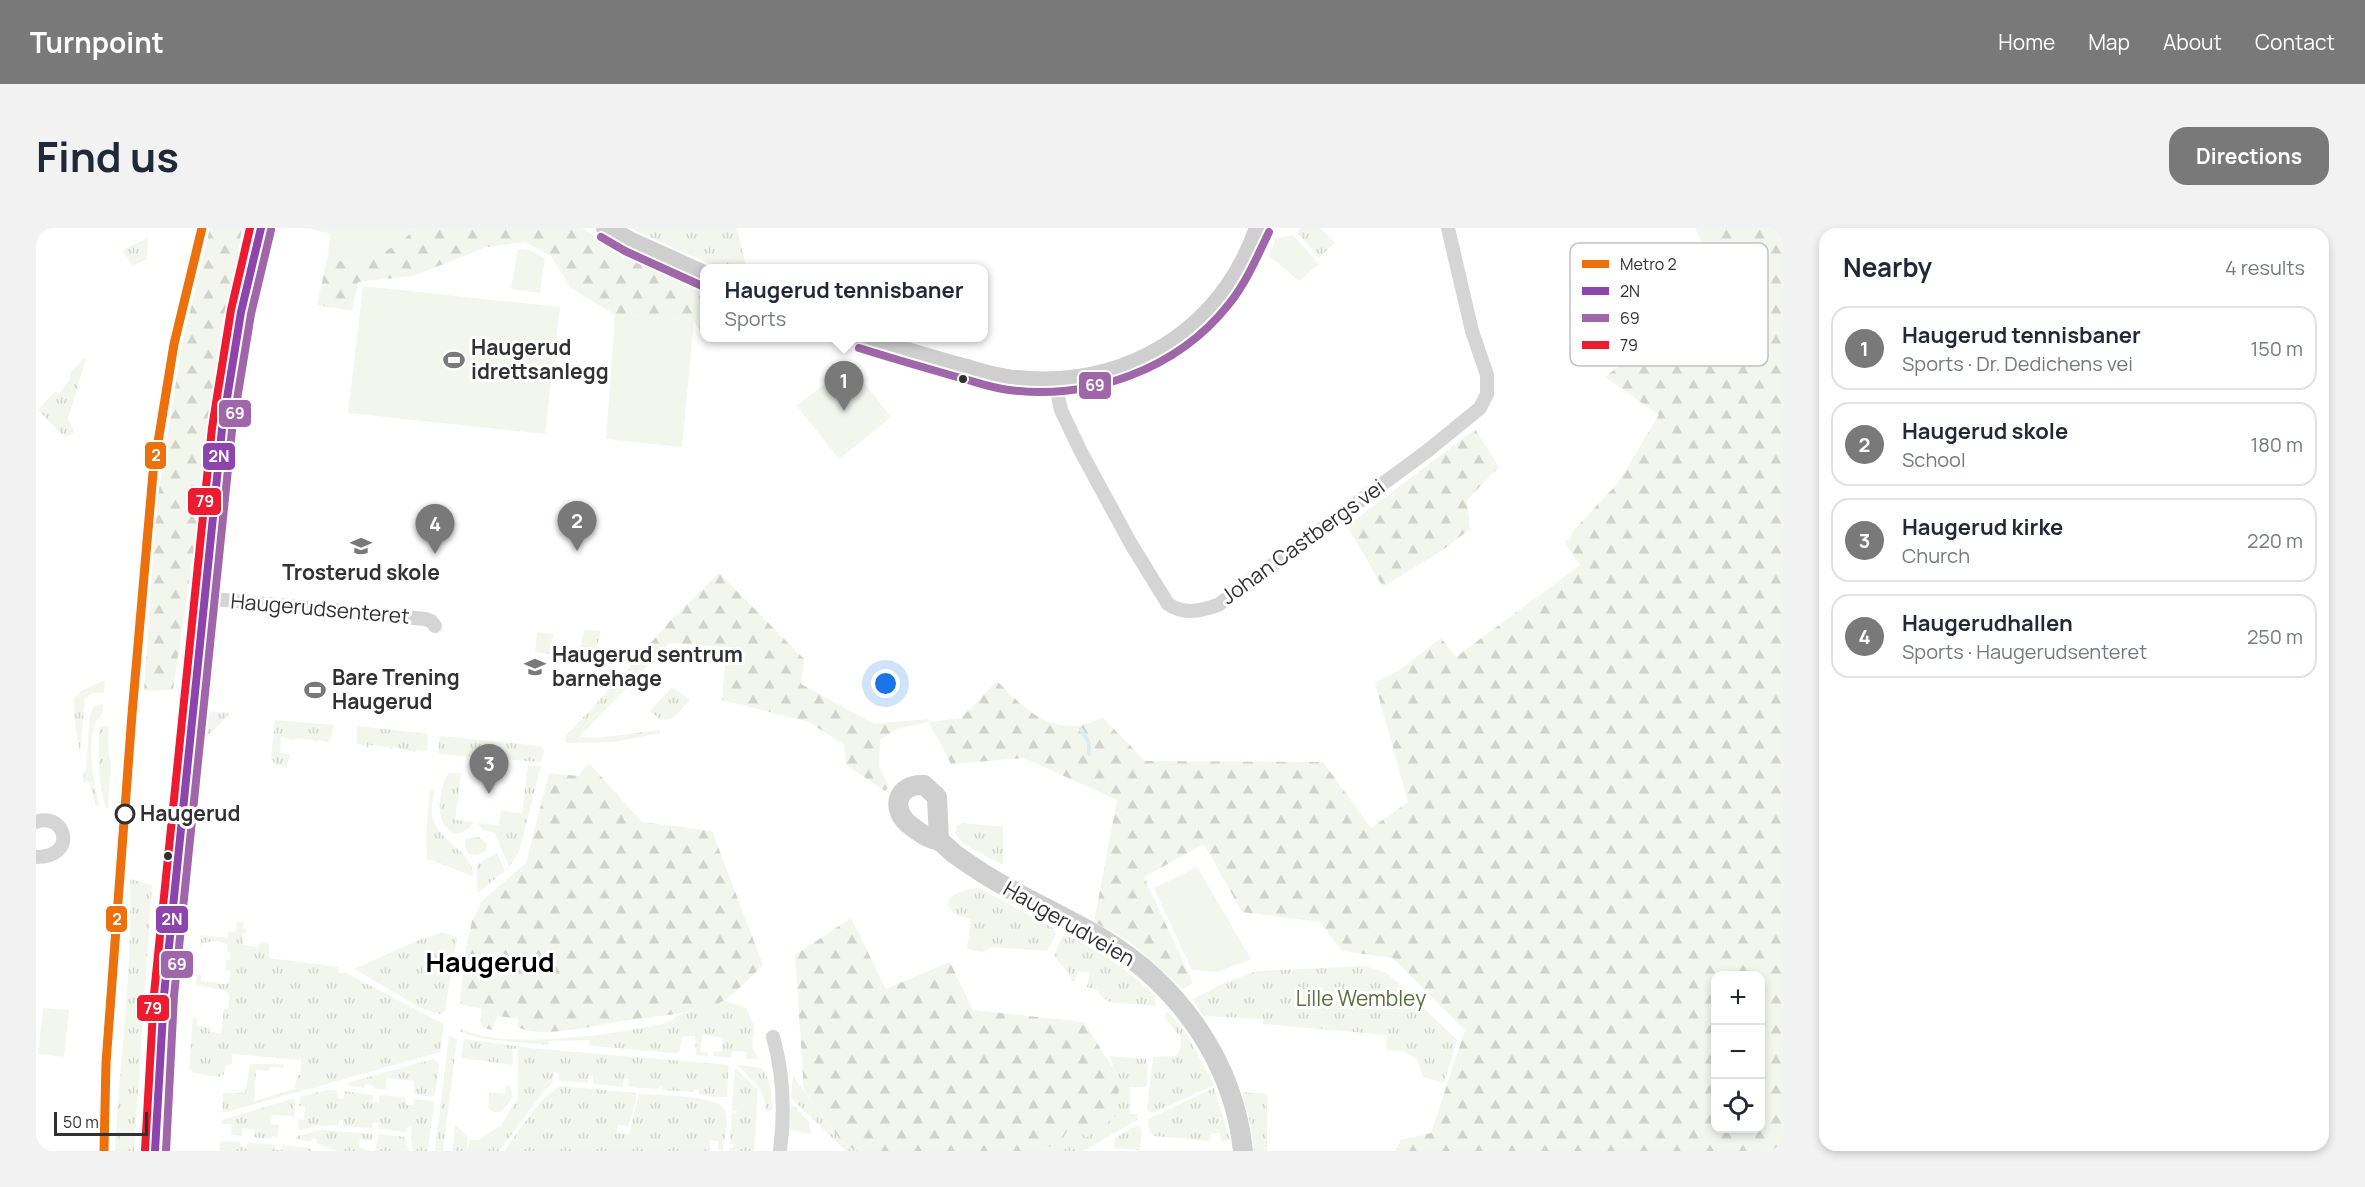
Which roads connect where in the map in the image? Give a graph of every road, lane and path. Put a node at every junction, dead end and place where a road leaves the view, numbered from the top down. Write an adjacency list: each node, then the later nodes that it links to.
1 (261, 228): 8 (street)
2 (606, 228): 5 (street)
3 (1260, 228): 7 (street)
4 (1448, 228): 7 (street, Johan Castbergs vei)
5 (700, 273)
6 (875, 342): 7 (street)
7 (1055, 382)
8 (203, 598): 9 (street, Haugerudsenteret); 14 (street)
9 (435, 626)
10 (36, 822): 12 (street)
11 (939, 840): 16 (street, Haugerudveien)
12 (36, 857)
13 (773, 1037): 15 (street)
14 (155, 1151)
15 (780, 1151)
16 (1243, 1151)

